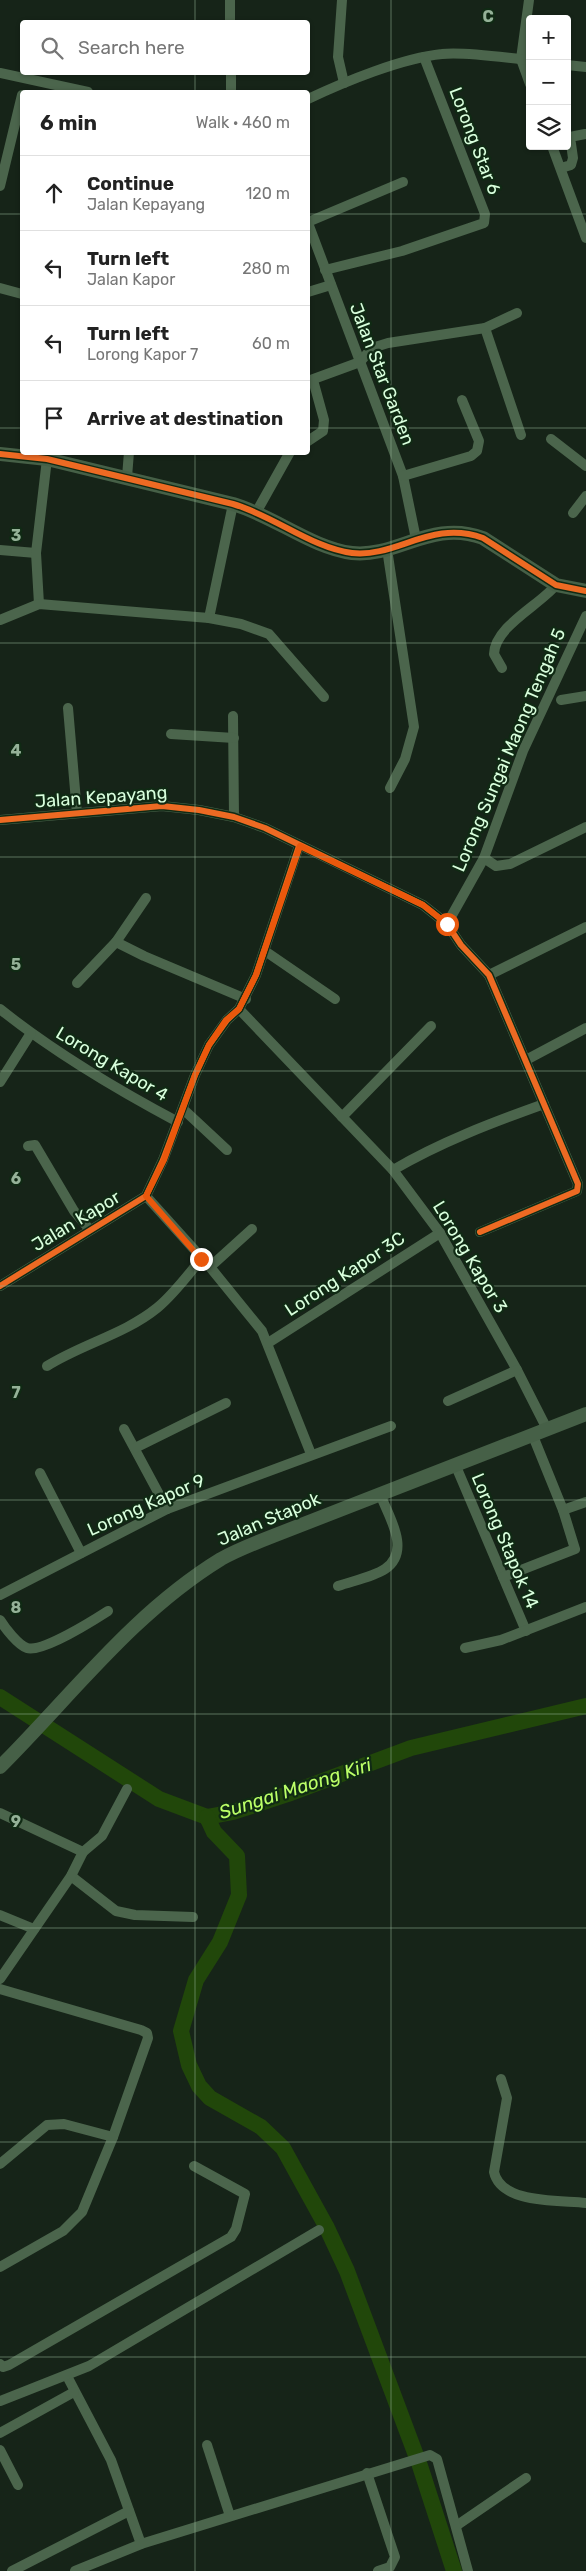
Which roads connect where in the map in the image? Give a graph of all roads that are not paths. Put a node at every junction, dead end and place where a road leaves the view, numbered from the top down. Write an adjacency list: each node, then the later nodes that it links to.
1 (230, 0): 4 (street)
2 (342, 0): 12 (street)
3 (529, 0): 6 (street)
4 (230, 20)
5 (424, 57): 6 (street); 12 (street); 27 (street, Lorong Star 6)
6 (525, 60)
7 (571, 65): 8 (street)
8 (586, 67)
9 (0, 73): 11 (street)
10 (230, 75): 15 (street)
11 (27, 79): 13 (street); 14 (street)
12 (344, 82): 16 (street)
13 (24, 90)
14 (79, 90)
15 (231, 90)
16 (310, 98)
17 (20, 105): 21 (street)
18 (585, 134): 20 (street)
19 (553, 150): 20 (street)
20 (560, 168): 26 (street)
21 (1, 174): 23 (street)
22 (403, 182): 24 (street)
23 (0, 186)
24 (310, 222)
25 (310, 229): 27 (street, Jalan Star Garden)
26 (586, 238)
27 (325, 270): 28 (street, Jalan Star Garden)
28 (331, 285): 30 (street); 34 (street, Jalan Star Garden)
29 (0, 288): 31 (street)
30 (310, 291)
31 (20, 293)
32 (517, 313): 33 (street)
33 (485, 328): 34 (street); 37 (street)
34 (360, 362): 35 (street); 45 (street, Jalan Star Garden)
35 (310, 381): 39 (street)
36 (462, 400): 45 (street)
37 (521, 435)
38 (551, 438): 44 (street)
39 (310, 440)
40 (0, 454): 43 (main road)
41 (129, 455): 46 (street)
42 (288, 455): 49 (street)
43 (47, 459): 46 (main road); 54 (street)
44 (586, 466)
45 (403, 476): 51 (street, Jalan Star Garden)
46 (126, 477): 48 (main road)
47 (586, 496): 50 (street)
48 (233, 504): 49 (main road); 59 (street)
49 (257, 511): 52 (main road)
50 (573, 513)
51 (416, 539): 52 (main road); 55 (main road)
52 (387, 549): 69 (street)
53 (0, 550): 54 (street)
54 (36, 553): 57 (street)
55 (556, 585): 56 (main road); 61 (street)
56 (586, 592)
57 (39, 604): 59 (street); 60 (street)
58 (586, 616): 75 (street, Lorong Sungai Maong Tengah 5)
59 (209, 618): 63 (street)
60 (0, 620)
61 (502, 668)
62 (586, 696): 64 (street)
63 (324, 697)
64 (562, 700)
65 (68, 708): 70 (street)
66 (233, 716): 68 (street)
67 (171, 734): 68 (street)
68 (234, 738): 71 (street)
69 (390, 788)
70 (77, 813): 71 (street, Jalan Kepayang); 72 (street, Jalan Kepayang)
71 (234, 817): 74 (street, Jalan Kepayang)
72 (0, 820)
73 (586, 827): 75 (street)
74 (300, 846): 77 (street, Jalan Kepayang); 80 (street, Jalan Kapor)
75 (484, 858): 77 (street, Lorong Sungai Maong Tengah 5)
76 (146, 898): 79 (street)
77 (447, 924): 81 (street, Jalan Kepayang)
78 (586, 927): 81 (street)
79 (116, 942): 82 (street); 83 (street)
80 (265, 950): 83 (street, Jalan Kapor); 84 (street)
81 (488, 975): 90 (street, Jalan Kepayang)
82 (77, 983)
83 (246, 998): 86 (street, Jalan Kapor)
84 (334, 999)
85 (0, 1009): 89 (street, Lorong Kapor 4)
86 (239, 1009): 93 (street, Jalan Kapor); 94 (street, Lorong Kapor 3)
87 (430, 1026): 94 (street)
88 (586, 1028): 90 (street)
89 (30, 1033): 91 (street, Lorong Kapor 4); 95 (street, Lorong Kapor 4)
90 (526, 1060): 92 (street, Jalan Kepayang)
91 (0, 1082)
92 (544, 1104): 98 (street); 102 (street, Jalan Kepayang)
93 (183, 1109): 95 (street, Jalan Kapor); 97 (street)
94 (342, 1117): 98 (street, Lorong Kapor 3)
95 (178, 1122): 99 (street, Jalan Kapor)
96 (28, 1146): 101 (street)
97 (227, 1150)
98 (393, 1170): 103 (street, Lorong Kapor 3)
99 (146, 1196): 101 (street, Jalan Kapor); 104 (street)
100 (252, 1229): 105 (street)
101 (90, 1230): 106 (street, Jalan Kapor)
102 (480, 1232)
103 (440, 1233): 107 (street, Lorong Kapor 3C); 109 (street, Lorong Kapor 3)
104 (201, 1259): 105 (street); 108 (street)
105 (210, 1267): 107 (street)
106 (0, 1286)
107 (268, 1343): 118 (street)
108 (47, 1366)
109 (517, 1370): 110 (street); 115 (street, Lorong Kapor 3)
110 (448, 1401)
111 (226, 1402): 117 (street)
112 (586, 1414): 115 (main road, Jalan Stapok)
113 (391, 1426): 118 (street, Lorong Kapor 9)
114 (124, 1429): 117 (street)
115 (546, 1430): 116 (main road, Jalan Stapok)
116 (533, 1436): 119 (main road, Jalan Stapok); 124 (street)
117 (135, 1448): 123 (street)
118 (311, 1454): 123 (street, Lorong Kapor 9)
119 (454, 1464): 121 (main road, Jalan Stapok); 126 (street, Lorong Stapok 14)
120 (40, 1473): 125 (street)
121 (380, 1494): 127 (street); 134 (main road, Jalan Stapok)
122 (586, 1502): 124 (street)
123 (167, 1509): 125 (street, Lorong Kapor 9)
124 (563, 1510): 126 (street)
125 (81, 1553): 128 (street, Lorong Kapor 9)
126 (503, 1577): 132 (street, Lorong Stapok 14)
127 (338, 1586)
128 (0, 1595)
129 (586, 1607): 132 (street)
130 (108, 1611): 131 (street)
131 (0, 1620)
132 (526, 1631): 133 (street)
133 (465, 1648)
134 (5, 1762)
135 (128, 1789): 137 (street)
136 (0, 1813): 137 (street)
137 (83, 1852): 138 (street)
138 (71, 1876): 140 (street); 141 (street)
139 (0, 1915): 141 (street)
140 (193, 1917)
141 (34, 1929): 142 (street)
142 (0, 1979)
143 (0, 1989): 145 (street)
144 (501, 2079): 148 (street)
145 (113, 2137): 146 (street); 150 (street)
146 (0, 2164)
147 (194, 2166): 151 (street)
148 (586, 2203)
149 (318, 2230): 152 (street)
150 (0, 2267)
151 (0, 2364)
152 (67, 2376): 153 (street); 154 (street)
153 (74, 2392): 155 (street); 161 (street)
154 (0, 2400)
155 (0, 2433)
156 (207, 2445): 162 (street)
157 (0, 2450): 160 (street)
158 (367, 2473): 162 (street); 163 (street); 167 (street)
159 (526, 2478): 163 (street)
160 (18, 2484)
161 (129, 2511): 164 (street); 165 (street)
162 (230, 2516): 164 (street)
163 (456, 2526): 168 (street)
164 (141, 2544): 166 (street)
165 (12, 2571)
166 (75, 2571)
167 (378, 2571)
168 (468, 2571)

